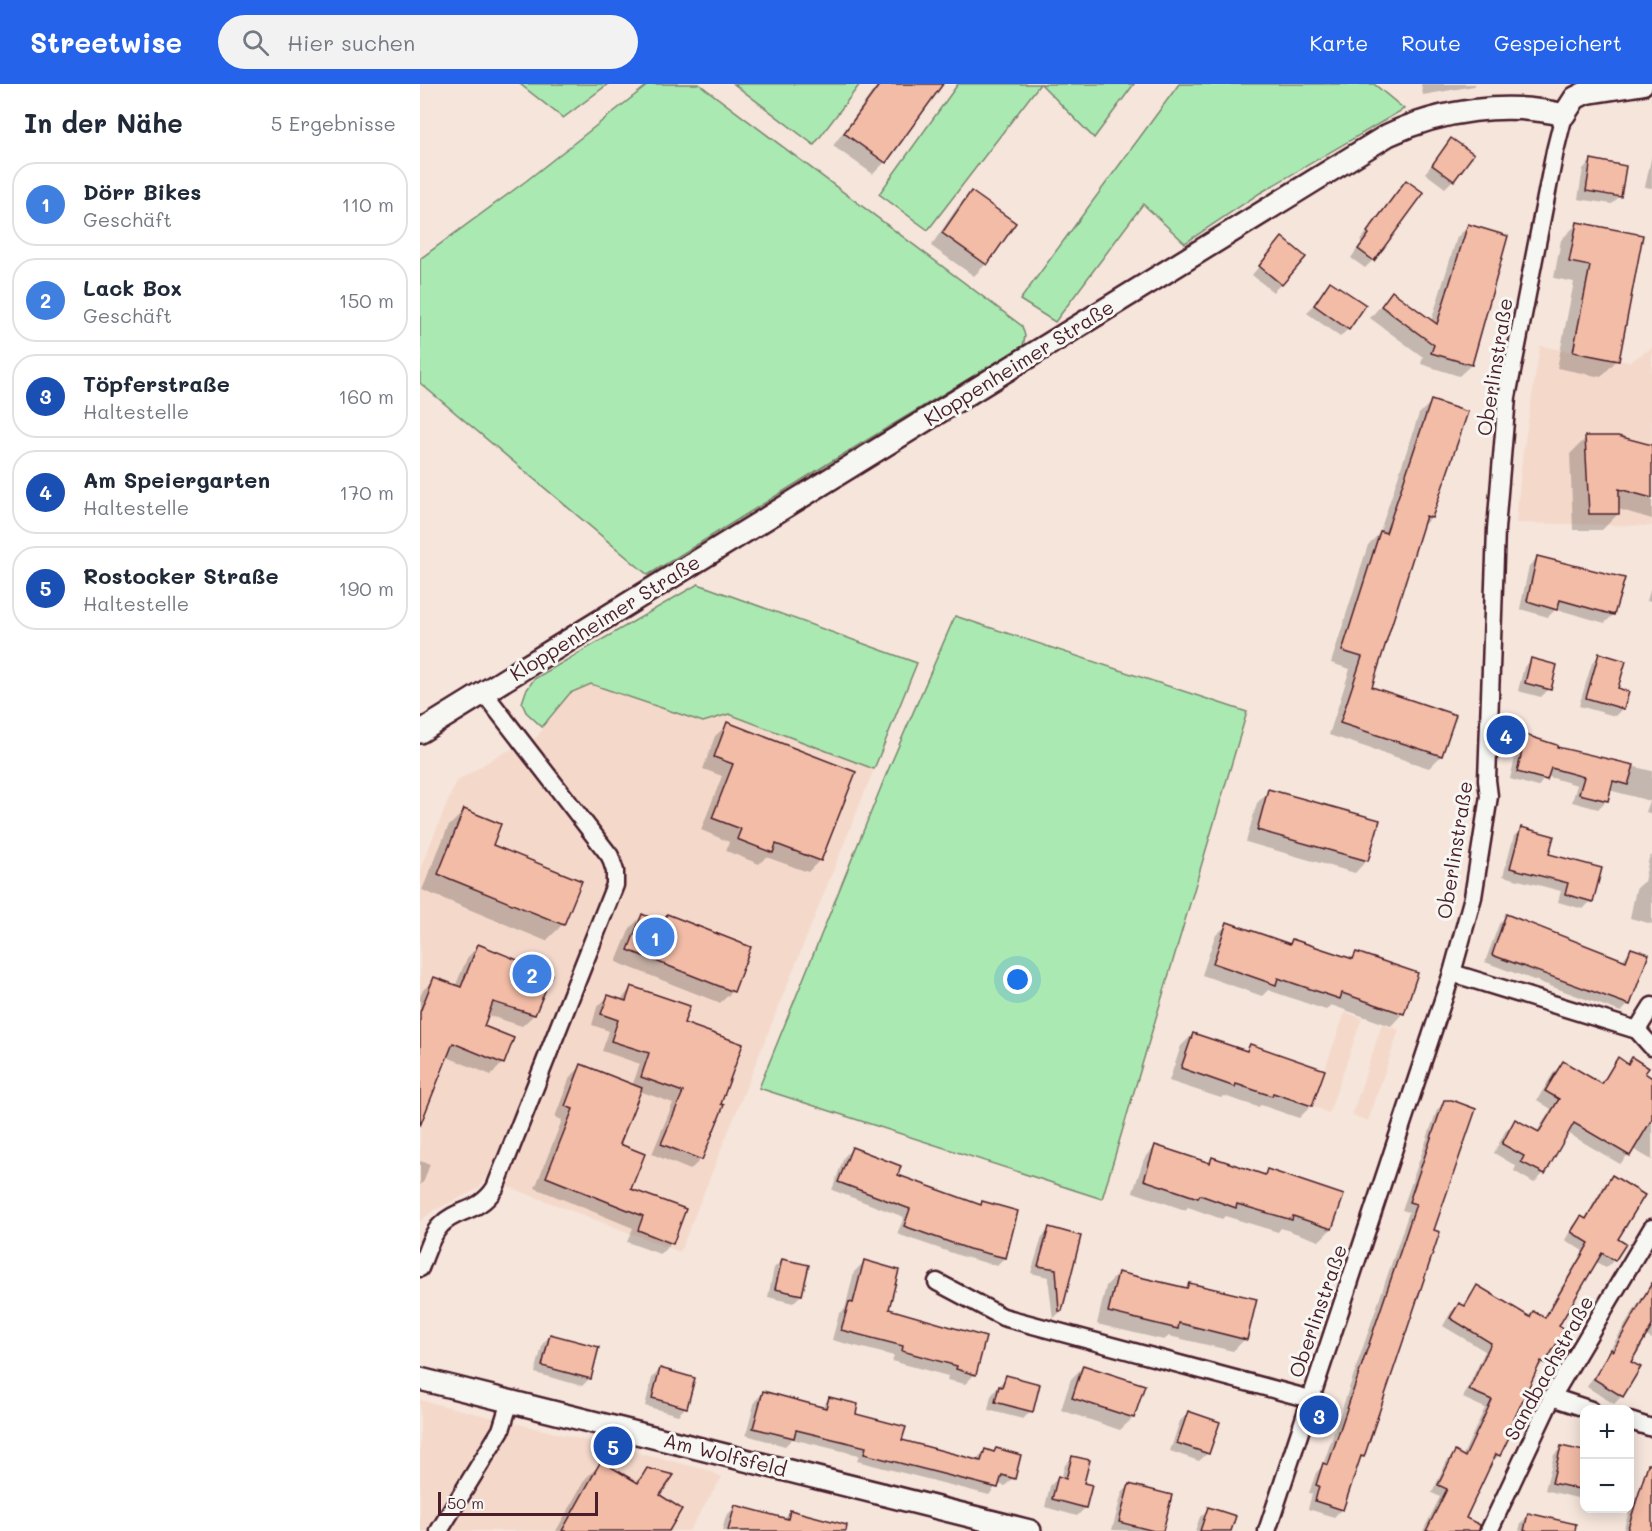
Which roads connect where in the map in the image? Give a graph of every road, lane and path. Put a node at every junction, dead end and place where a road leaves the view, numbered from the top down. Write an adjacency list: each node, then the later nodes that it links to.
1 (1642, 84): 2 (street)
2 (1564, 115): 3 (street, Kloppenheimer Straße); 5 (street, Oberlinstraße)
3 (484, 693): 4 (street, Kloppenheimer Straße); 10 (street)
4 (420, 732)
5 (1452, 973): 7 (street); 14 (street, Oberlinstraße)
6 (1652, 1006): 7 (street)
7 (1637, 1030): 8 (street)
8 (1652, 1047)
9 (1652, 1227): 13 (street, Sandbachstraße)
10 (420, 1268)
11 (937, 1282): 14 (street)
12 (420, 1379): 15 (street, Am Wolfsfeld)
13 (1552, 1397): 16 (street); 22 (street, Sandbachstraße)
14 (1311, 1399): 21 (street, Oberlinstraße)
15 (510, 1401): 19 (street, Am Wolfsfeld); 20 (street)
16 (1580, 1406)
17 (1634, 1423): 18 (street)
18 (1652, 1428)
19 (1020, 1530)
20 (439, 1531)
21 (1267, 1531)
22 (1489, 1531)

